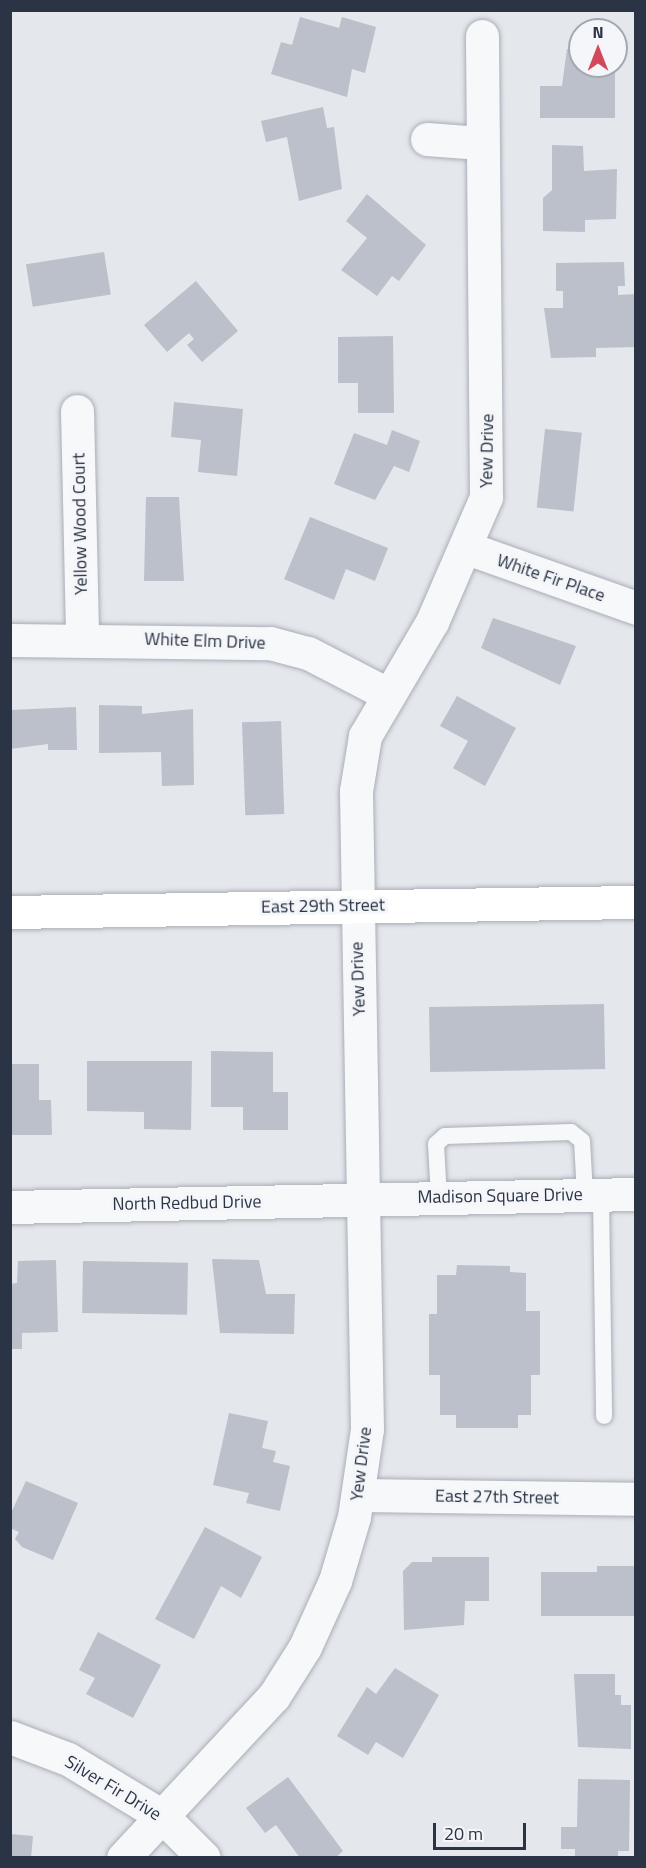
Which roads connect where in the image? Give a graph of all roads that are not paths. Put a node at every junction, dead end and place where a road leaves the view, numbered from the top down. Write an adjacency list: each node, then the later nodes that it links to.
1 (482, 36): 3 (street, Yew Drive)
2 (427, 139): 3 (street)
3 (480, 143): 5 (street, Yew Drive)
4 (77, 411): 7 (street, Yellow Wood Court)
5 (467, 548): 6 (street, White Fir Place); 9 (street, Yew Drive)
6 (636, 608)
7 (82, 638): 8 (street, White Elm Drive); 9 (street, White Elm Drive)
8 (10, 640)
9 (388, 694): 11 (street, Yew Drive)
10 (636, 902): 11 (main road, East 29th Street)
11 (356, 905): 12 (main road, East 29th Street); 16 (street, Yew Drive)
12 (10, 912)
13 (636, 1194): 14 (street, Madison Square Drive)
14 (593, 1195): 15 (street, Madison Square Drive); 15 (lane); 18 (lane)
15 (439, 1198): 16 (street, Madison Square Drive)
16 (364, 1199): 17 (street, North Redbud Drive); 19 (street, Yew Drive)
17 (10, 1207)
18 (604, 1416)
19 (357, 1495): 20 (street, East 27th Street); 22 (street, Yew Drive)
20 (636, 1499)
21 (10, 1737): 22 (street, Silver Fir Drive)
22 (162, 1816): 23 (street, Yew Drive); 24 (street, Silver Fir Drive)
23 (123, 1857)
24 (204, 1857)

